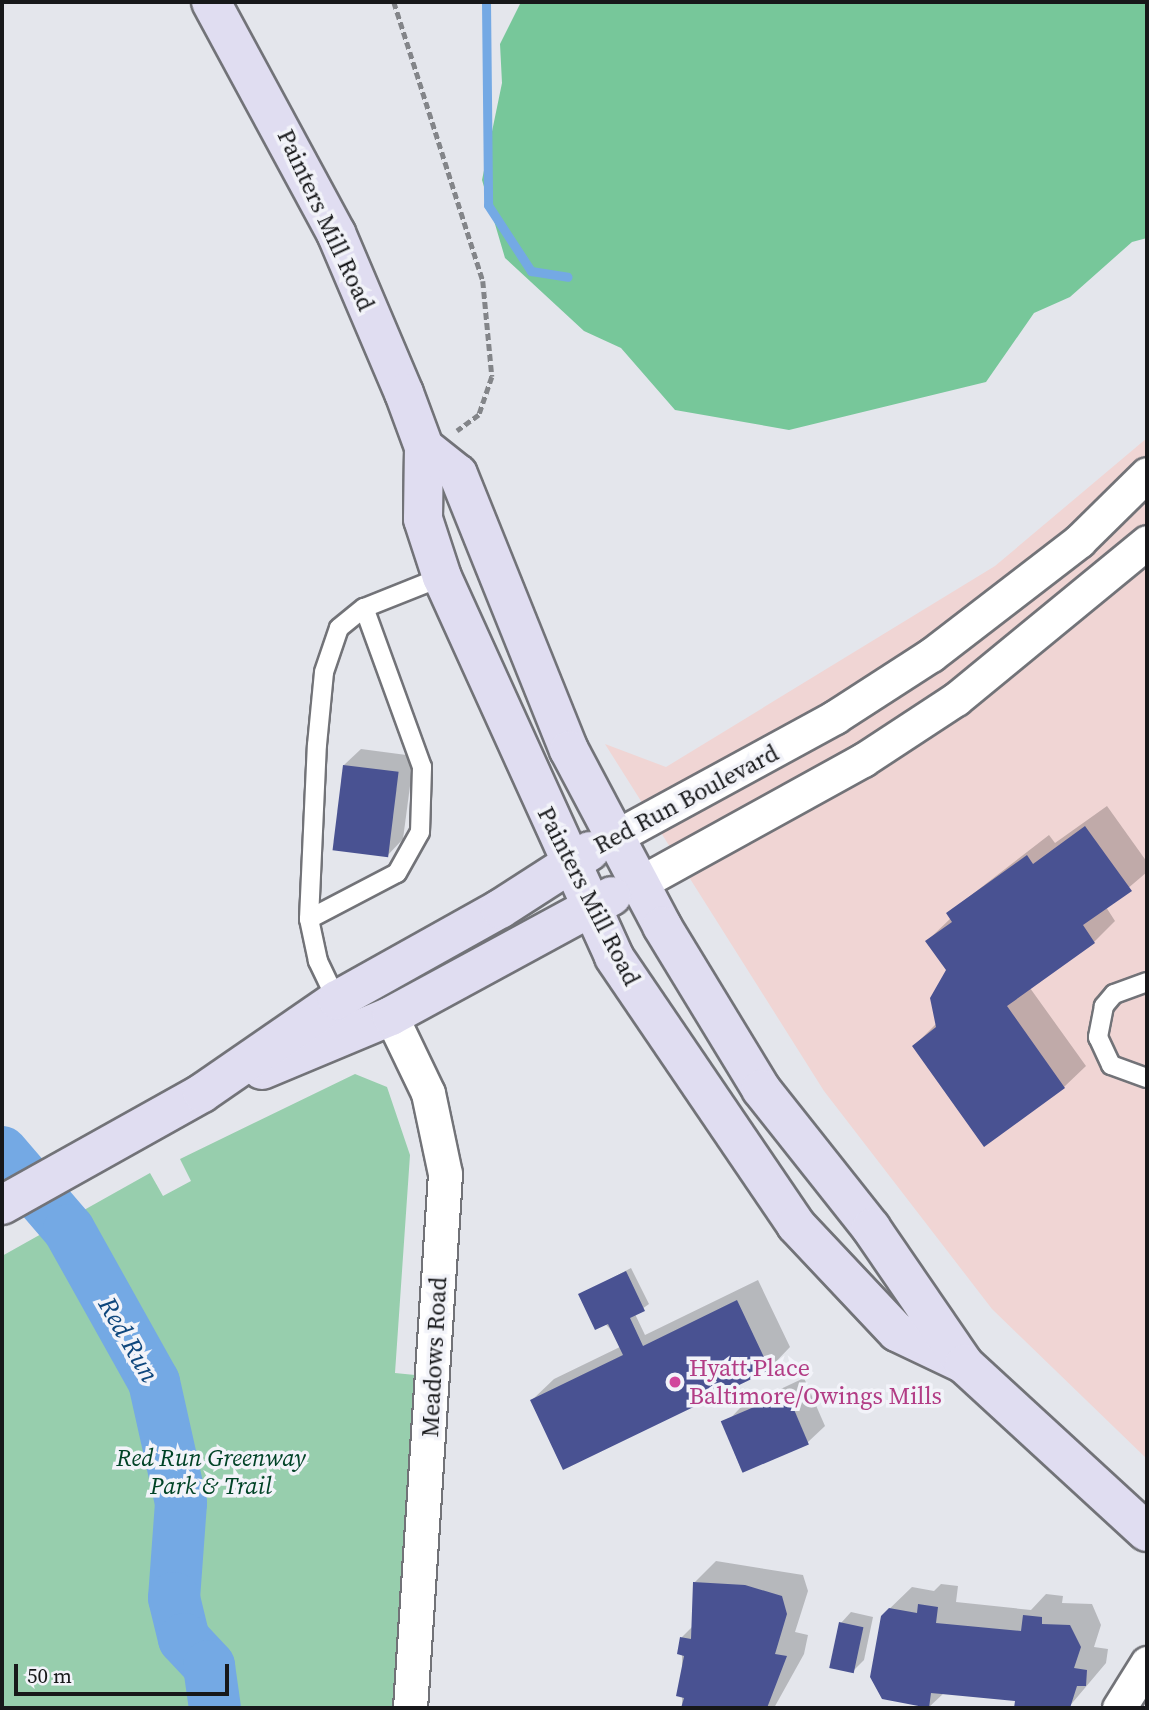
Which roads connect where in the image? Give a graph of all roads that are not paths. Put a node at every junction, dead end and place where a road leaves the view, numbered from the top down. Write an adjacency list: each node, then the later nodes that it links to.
1 (211, 2): 2 (main road, Painters Mill Road)
2 (424, 447): 5 (main road, Painters Mill Road); 7 (main road, Painters Mill Road)
3 (1147, 474): 7 (street, Red Run Boulevard)
4 (1147, 542): 9 (street, Red Run Boulevard)
5 (442, 577): 6 (lane); 8 (main road, Painters Mill Road)
6 (364, 608): 11 (lane); 11 (lane)
7 (615, 837): 8 (main road, Red Run Boulevard); 9 (main road, Painters Mill Road)
8 (568, 862): 10 (main road, Painters Mill Road); 13 (main road, Red Run Boulevard)
9 (640, 883): 10 (main road, Red Run Boulevard); 19 (main road, Painters Mill Road)
10 (589, 906): 14 (main road, Red Run Boulevard); 19 (main road, Painters Mill Road)
11 (309, 919): 13 (lane)
12 (1147, 982): 16 (lane)
13 (337, 1000): 15 (lane); 17 (main road, Red Run Boulevard)
14 (391, 1016): 15 (main road, Red Run Boulevard); 22 (street, Meadows Road)
15 (357, 1033): 17 (main road, Red Run Boulevard)
16 (1147, 1078)
17 (201, 1093): 18 (main road, Red Run Boulevard)
18 (2, 1205)
19 (964, 1364): 20 (main road, Painters Mill Road)
20 (1147, 1532)
21 (1145, 1665): 23 (street)
22 (410, 1708)
23 (1119, 1708)

